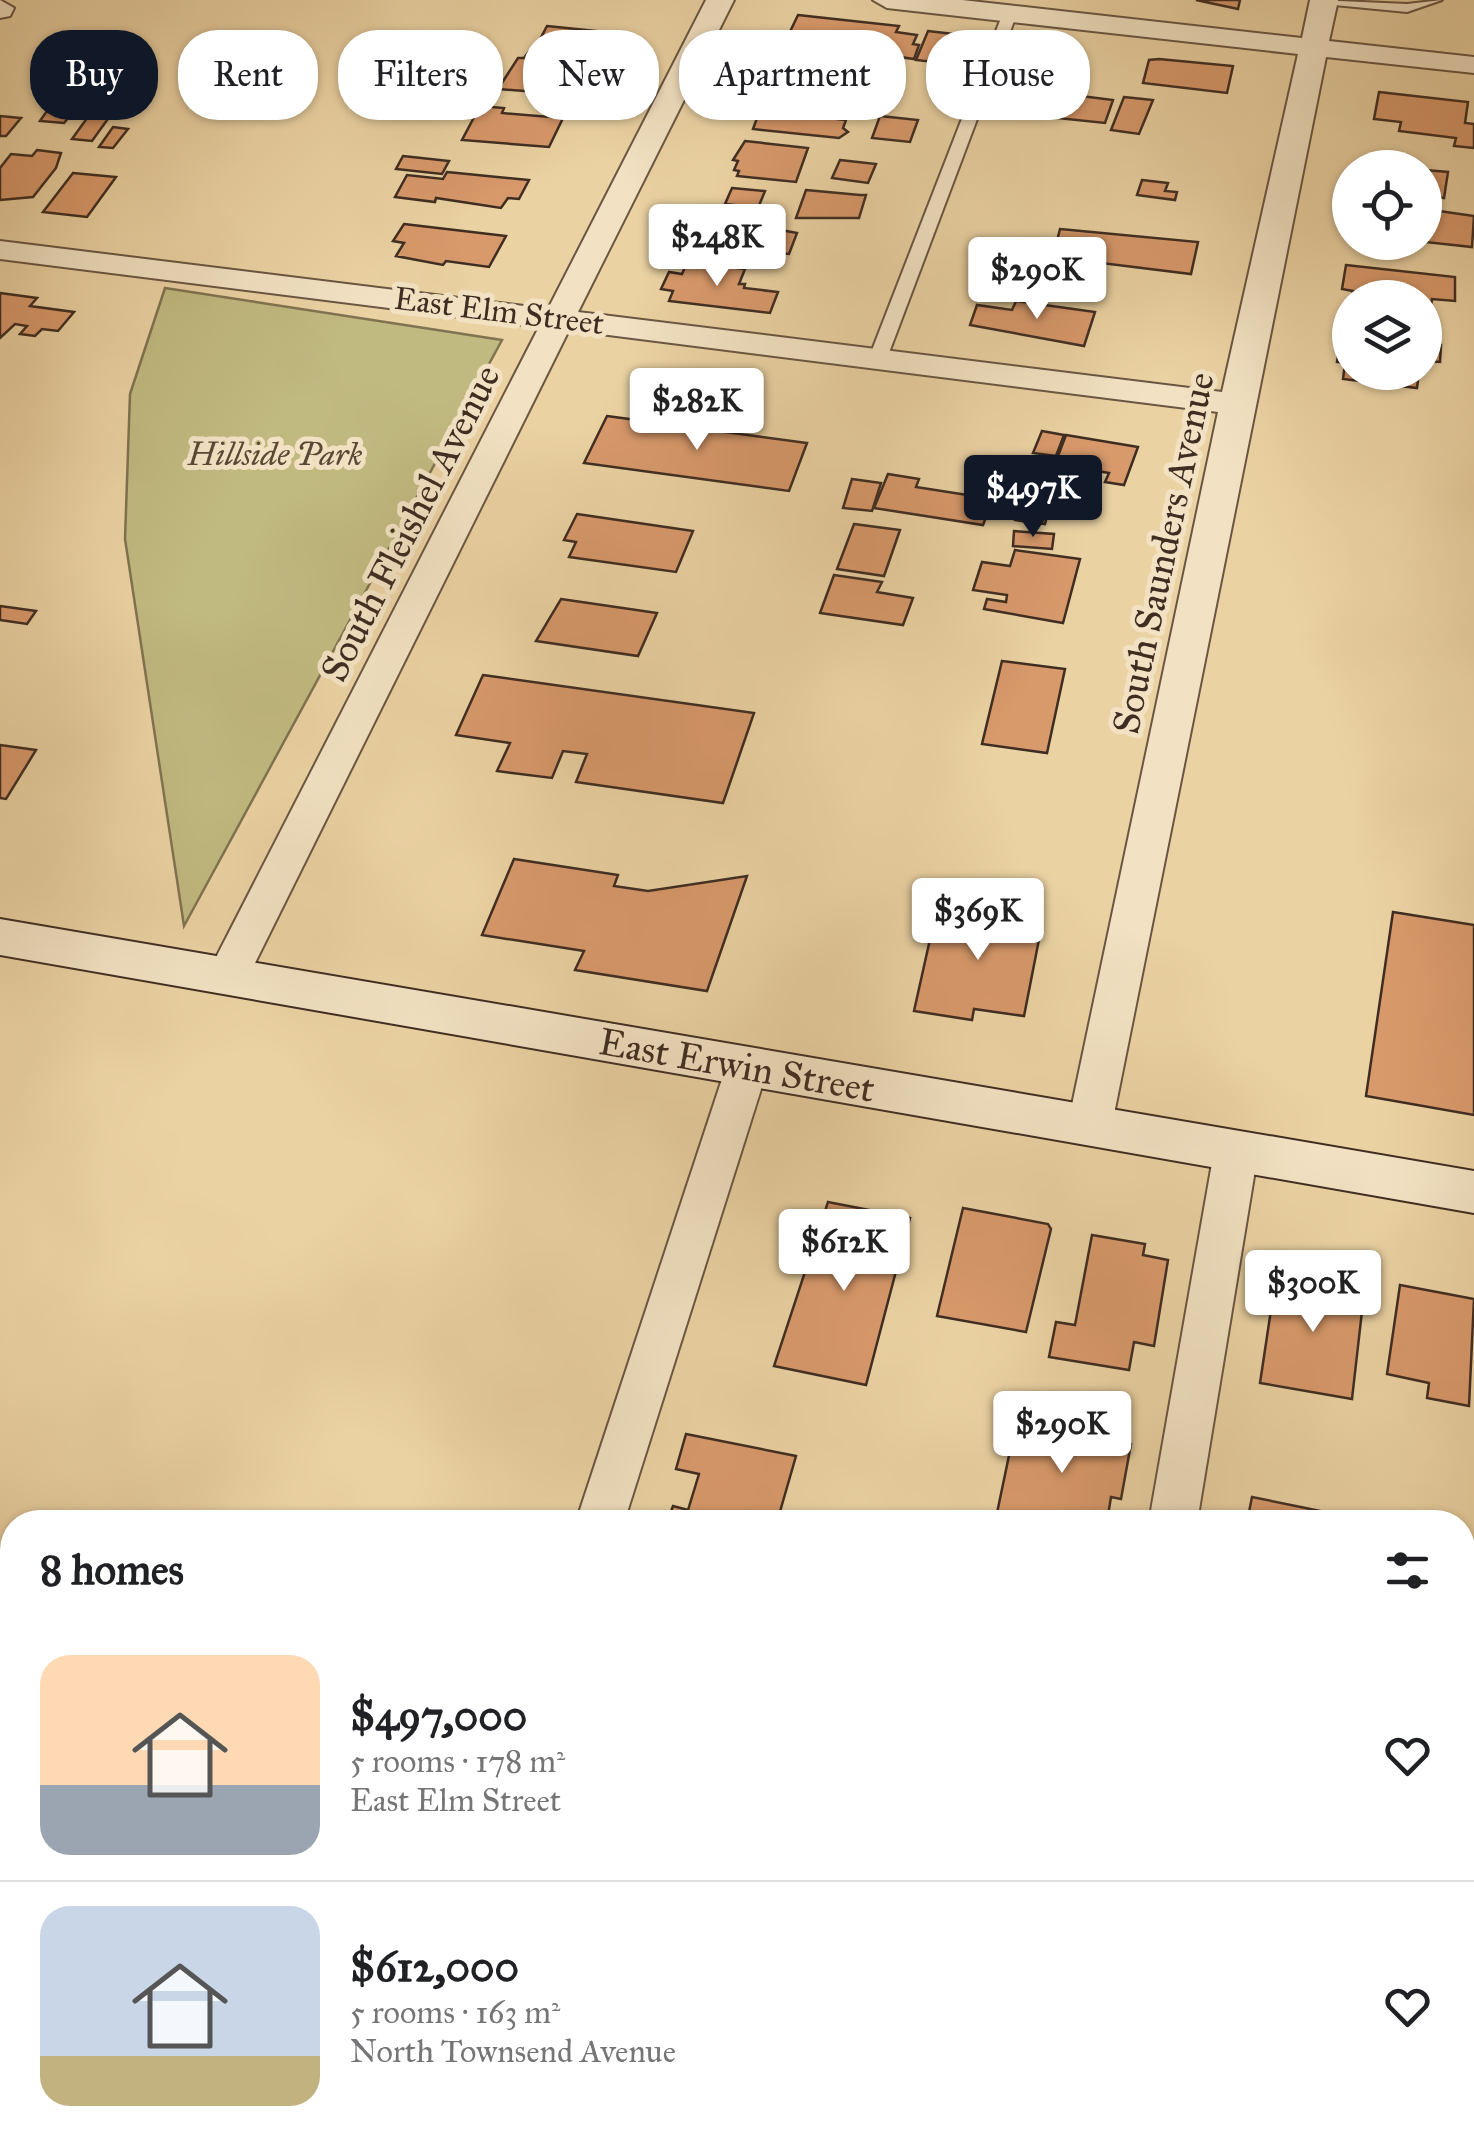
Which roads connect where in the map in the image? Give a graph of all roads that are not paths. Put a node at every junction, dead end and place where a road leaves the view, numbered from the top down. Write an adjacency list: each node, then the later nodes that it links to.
1 (720, 0): 9 (street, South Fleishel Avenue)
2 (887, 0): 5 (street)
3 (1324, 0): 4 (lane); 6 (street, South Saunders Avenue)
4 (1436, 0)
5 (1010, 14): 6 (street); 10 (lane)
6 (1315, 47): 7 (street); 11 (street, South Saunders Avenue)
7 (1474, 64)
8 (0, 250): 9 (street, East Elm Street)
9 (563, 318): 10 (street, East Elm Street); 13 (street, South Fleishel Avenue)
10 (878, 358): 11 (street, East Elm Street)
11 (1236, 404): 15 (street, South Saunders Avenue)
12 (0, 938): 13 (main road, East Erwin Street)
13 (226, 977): 14 (main road, East Erwin Street)
14 (747, 1066): 15 (main road, East Erwin Street); 18 (street)
15 (1090, 1124): 16 (main road, East Erwin Street)
16 (1236, 1152): 17 (main road, East Erwin Street); 19 (street)
17 (1474, 1192)
18 (604, 1510)
19 (1175, 1510)

